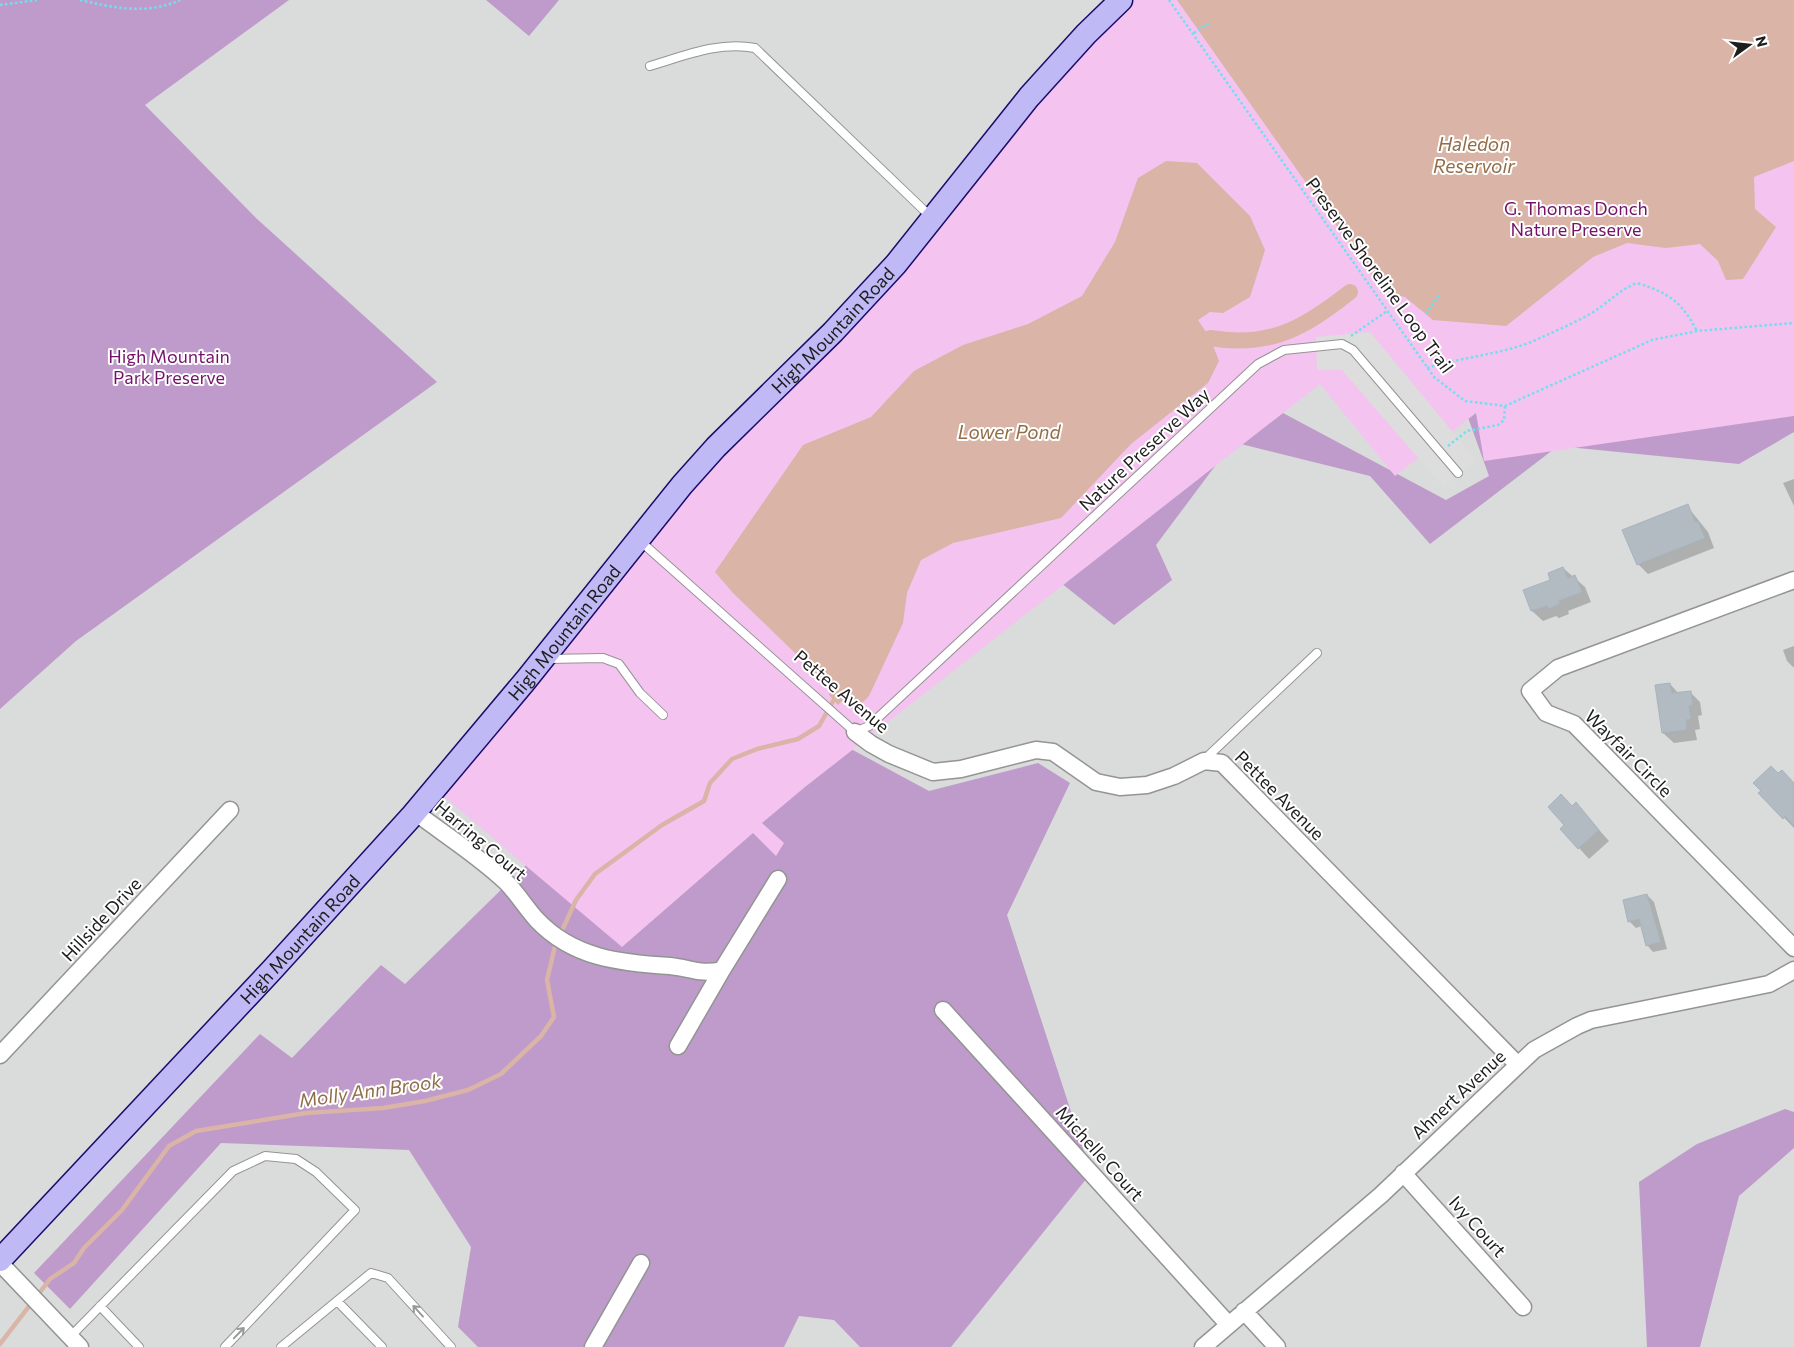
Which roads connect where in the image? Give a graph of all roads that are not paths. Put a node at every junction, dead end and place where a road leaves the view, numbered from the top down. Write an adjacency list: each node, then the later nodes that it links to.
1 (1121, 0): 3 (main road, High Mountain Road)
2 (650, 66): 3 (lane)
3 (932, 219): 5 (main road, High Mountain Road)
4 (1458, 473): 10 (lane, Nature Preserve Way)
5 (637, 539): 8 (main road, High Mountain Road); 10 (lane, Pettee Avenue)
6 (1794, 580): 15 (street, Wayfair Circle)
7 (1317, 653): 11 (lane)
8 (542, 659): 9 (lane); 13 (main road, High Mountain Road)
9 (663, 715)
10 (856, 732): 11 (street, Pettee Avenue)
11 (1204, 761): 21 (street, Pettee Avenue)
12 (230, 810): 20 (street, Hillside Drive)
13 (415, 812): 16 (street, Harring Court); 23 (main road, High Mountain Road)
14 (778, 879): 16 (street)
15 (1794, 948)
16 (722, 970): 19 (street)
17 (1794, 970): 21 (street, Ahnert Avenue)
18 (943, 1010): 29 (street, Michelle Court)
19 (678, 1046)
20 (0, 1055)
21 (1518, 1065): 22 (street, Ahnert Avenue)
22 (1403, 1173): 27 (street, Ivy Court); 28 (street, Ahnert Avenue)
23 (0, 1262): 30 (street)
24 (641, 1263): 36 (street)
25 (337, 1301): 33 (lane); 34 (lane); 35 (lane, one-way to 25)
26 (100, 1306): 30 (lane); 31 (lane); 32 (lane, one-way to 26)
27 (1524, 1307)
28 (1244, 1310): 29 (street, Ahnert Avenue); 38 (street)
29 (1228, 1324): 37 (street, Ahnert Avenue)
30 (75, 1342)
31 (140, 1347)
32 (225, 1347)
33 (281, 1347)
34 (382, 1347)
35 (451, 1347)
36 (593, 1347)
37 (1203, 1347)
38 (1277, 1347)

